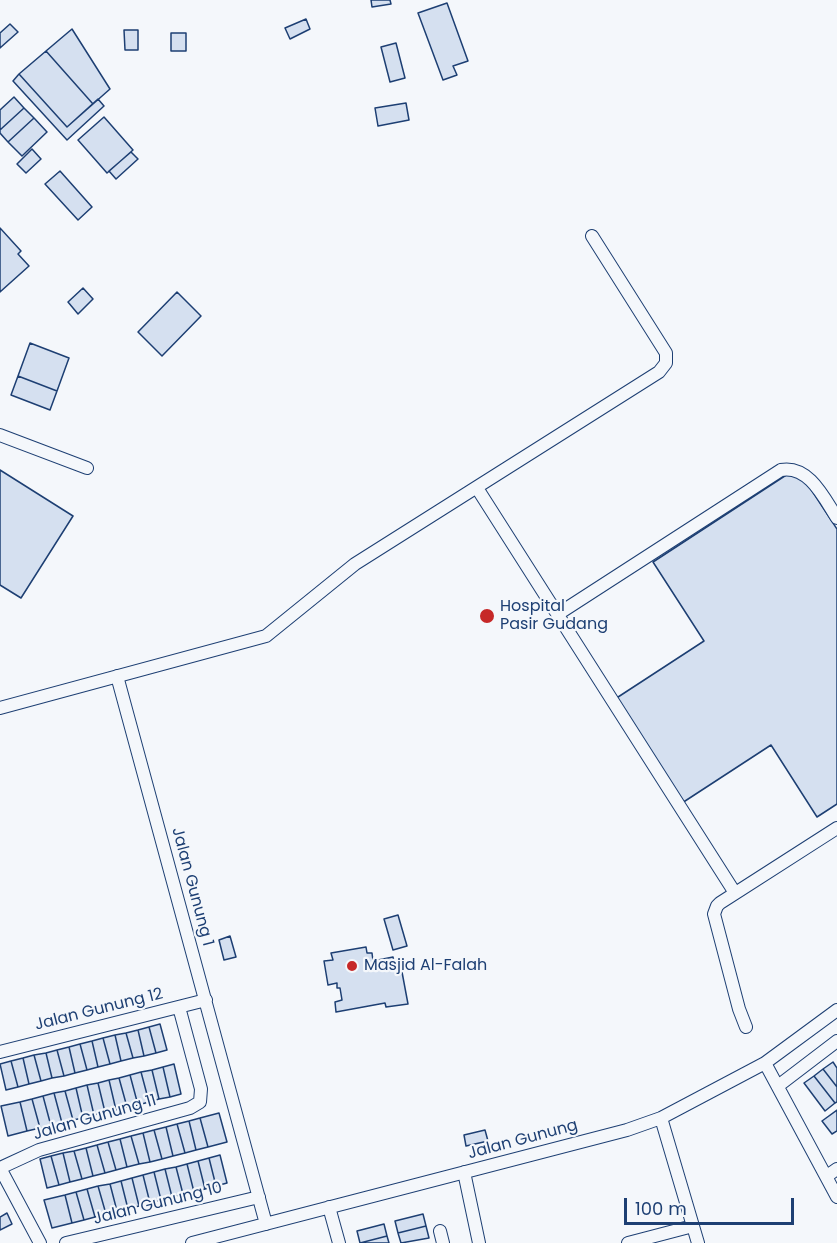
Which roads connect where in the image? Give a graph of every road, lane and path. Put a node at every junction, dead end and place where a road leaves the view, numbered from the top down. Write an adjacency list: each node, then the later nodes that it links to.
1 (592, 236): 4 (street)
2 (0, 435): 3 (street)
3 (87, 468)
4 (477, 488): 6 (street); 7 (street)
5 (837, 518): 6 (street)
6 (558, 614): 10 (street)
7 (117, 676): 8 (street); 11 (street, Jalan Gunung 1)
8 (0, 708)
9 (837, 828): 10 (street)
10 (735, 893): 14 (street)
11 (206, 1000): 12 (street, Jalan Gunung 12); 23 (street, Jalan Gunung 1)
12 (179, 1007): 16 (street, Jalan Gunung 12); 20 (street, Jalan Gunung 11)
13 (837, 1010): 17 (street, Jalan Gunung)
14 (746, 1027)
15 (837, 1041): 18 (street)
16 (0, 1052)
17 (765, 1064): 18 (street); 19 (street, Jalan Gunung)
18 (778, 1086): 22 (street)
19 (661, 1118): 21 (street, Jalan Gunung); 27 (street)
20 (0, 1168): 30 (street)
21 (464, 1172): 25 (street, Jalan Gunung); 34 (street)
22 (832, 1173): 24 (street)
23 (259, 1197): 26 (street, Jalan Gunung 1); 31 (street, Jalan Gunung 10)
24 (837, 1197)
25 (330, 1207): 26 (street, Jalan Gunung); 33 (street)
26 (266, 1224): 28 (street, Jalan Gunung)
27 (693, 1226): 29 (street); 36 (street)
28 (231, 1238): 32 (street, Jalan Gunung)
29 (663, 1238): 35 (street)
30 (40, 1243)
31 (66, 1243)
32 (192, 1243)
33 (339, 1243)
34 (479, 1243)
35 (628, 1243)
36 (698, 1243)

